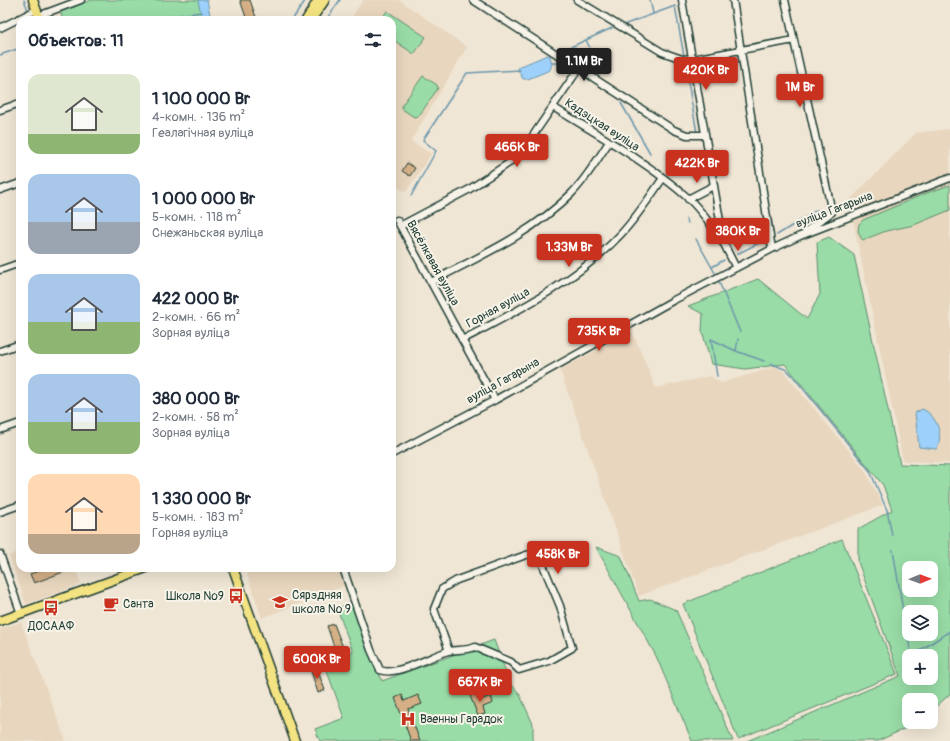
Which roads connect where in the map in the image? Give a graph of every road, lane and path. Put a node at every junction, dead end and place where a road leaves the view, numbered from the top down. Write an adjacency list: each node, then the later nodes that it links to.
1 (33, 0): 10 (main road)
2 (81, 0): 10 (street)
3 (318, 0): 11 (main road)
4 (325, 0): 12 (main road)
5 (473, 0): 19 (street)
6 (577, 0): 18 (street)
7 (682, 0): 18 (street)
8 (733, 0): 16 (street)
9 (785, 0): 15 (street)
10 (38, 16)
11 (308, 16)
12 (314, 16)
13 (16, 23): 14 (street)
14 (0, 28)
15 (794, 40): 16 (street); 33 (street)
16 (741, 49): 18 (street); 35 (street)
17 (586, 58): 19 (street)
18 (691, 58): 23 (street)
19 (579, 68): 21 (street); 23 (street)
20 (16, 104): 22 (street)
21 (553, 106): 24 (street, Кадэцкая вуліца); 32 (street)
22 (0, 110)
23 (704, 135): 28 (street)
24 (609, 142): 25 (street, Кадэцкая вуліца); 39 (street)
25 (662, 178): 30 (street, Кадэцкая вуліца); 40 (street, Горная вуліца)
26 (950, 178): 33 (street, вуліца Гагарына)
27 (16, 184): 29 (street)
28 (713, 186): 30 (street); 34 (street)
29 (0, 190)
30 (688, 198): 34 (street, Кадэцкая вуліца)
31 (396, 220): 32 (street, Вясёлкавая вуліца)
32 (400, 226): 39 (street, Вясёлкавая вуліца)
33 (800, 236): 35 (street, вуліца Гагарына)
34 (724, 244): 37 (street)
35 (772, 249): 37 (street, вуліца Гагарына)
36 (16, 264): 38 (street)
37 (736, 268): 43 (street, вуліца Гагарына)
38 (0, 270)
39 (431, 282): 40 (street, Вясёлкавая вуліца)
40 (462, 340): 43 (street, Вясёлкавая вуліца)
41 (16, 345): 42 (street)
42 (0, 351)
43 (495, 400): 46 (street, вуліца Гагарына)
44 (16, 424): 45 (street)
45 (0, 430)
46 (396, 452)
47 (16, 506): 48 (street)
48 (0, 512)
49 (0, 554): 53 (street)
50 (135, 572): 53 (main road)
51 (234, 572): 56 (main road)
52 (344, 572): 55 (street)
53 (20, 614): 54 (main road)
54 (0, 621)
55 (449, 651): 55 (street)
56 (295, 741)

